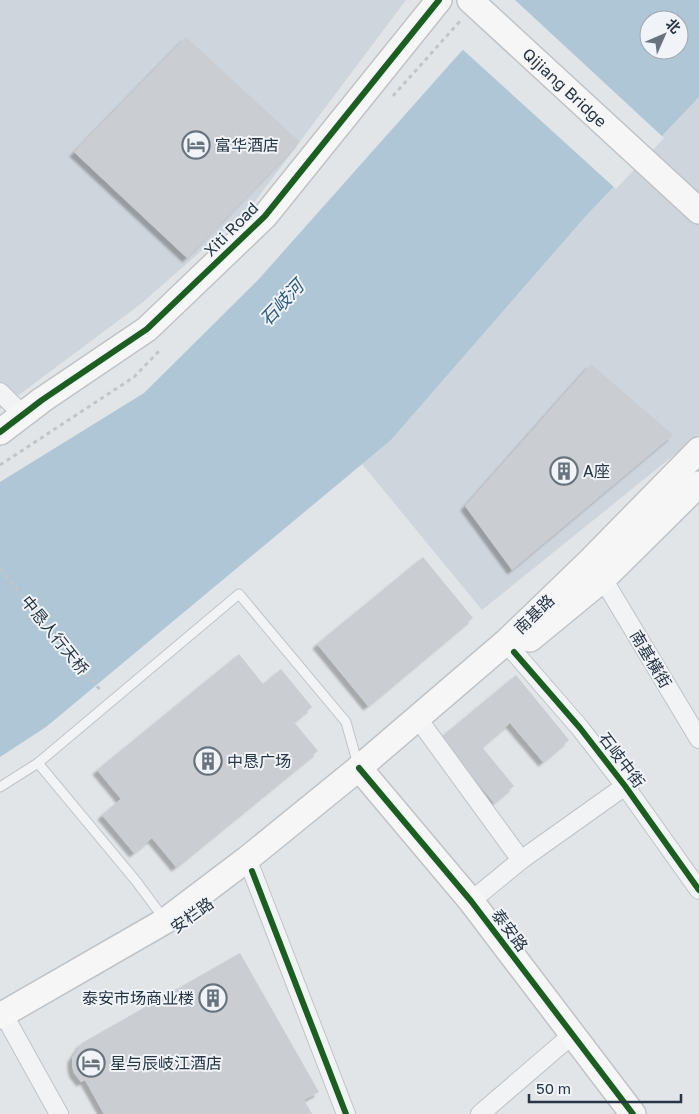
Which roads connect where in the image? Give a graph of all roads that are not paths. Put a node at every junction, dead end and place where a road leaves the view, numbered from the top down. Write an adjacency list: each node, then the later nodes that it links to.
1 (439, 0): 5 (main road, Xiti Road)
2 (476, 4): 3 (main road, Qijiang Bridge)
3 (699, 211)
4 (0, 392): 5 (street)
5 (22, 415): 6 (main road, Xiti Road)
6 (0, 432)
7 (699, 450): 14 (main road, 南基路)
8 (699, 484): 9 (main road, 南基路)
9 (603, 579): 10 (main road, 南基路); 12 (street, 南基橫街)
10 (514, 652): 11 (main road, 南基路); 15 (street, 石岐中街)
11 (424, 727): 14 (main road, 南基路); 17 (street)
12 (699, 738)
13 (38, 763): 14 (lane); 16 (lane); 21 (lane)
14 (363, 772): 18 (main road, 安栏路); 20 (main road, 泰安路); 21 (main road, 安栏路)
15 (625, 786): 17 (street); 19 (street, 石岐中街)
16 (0, 787)
17 (521, 860): 20 (street)
18 (252, 871): 22 (main road, 安栏路); 25 (street)
19 (699, 890)
20 (471, 902): 23 (main road, 泰安路)
21 (165, 921): 22 (main road, 安栏路)
22 (3, 1023): 24 (street)
23 (572, 1035): 26 (street); 27 (main road, 泰安路)
24 (59, 1114)
25 (346, 1114)
26 (480, 1114)
27 (633, 1114)

